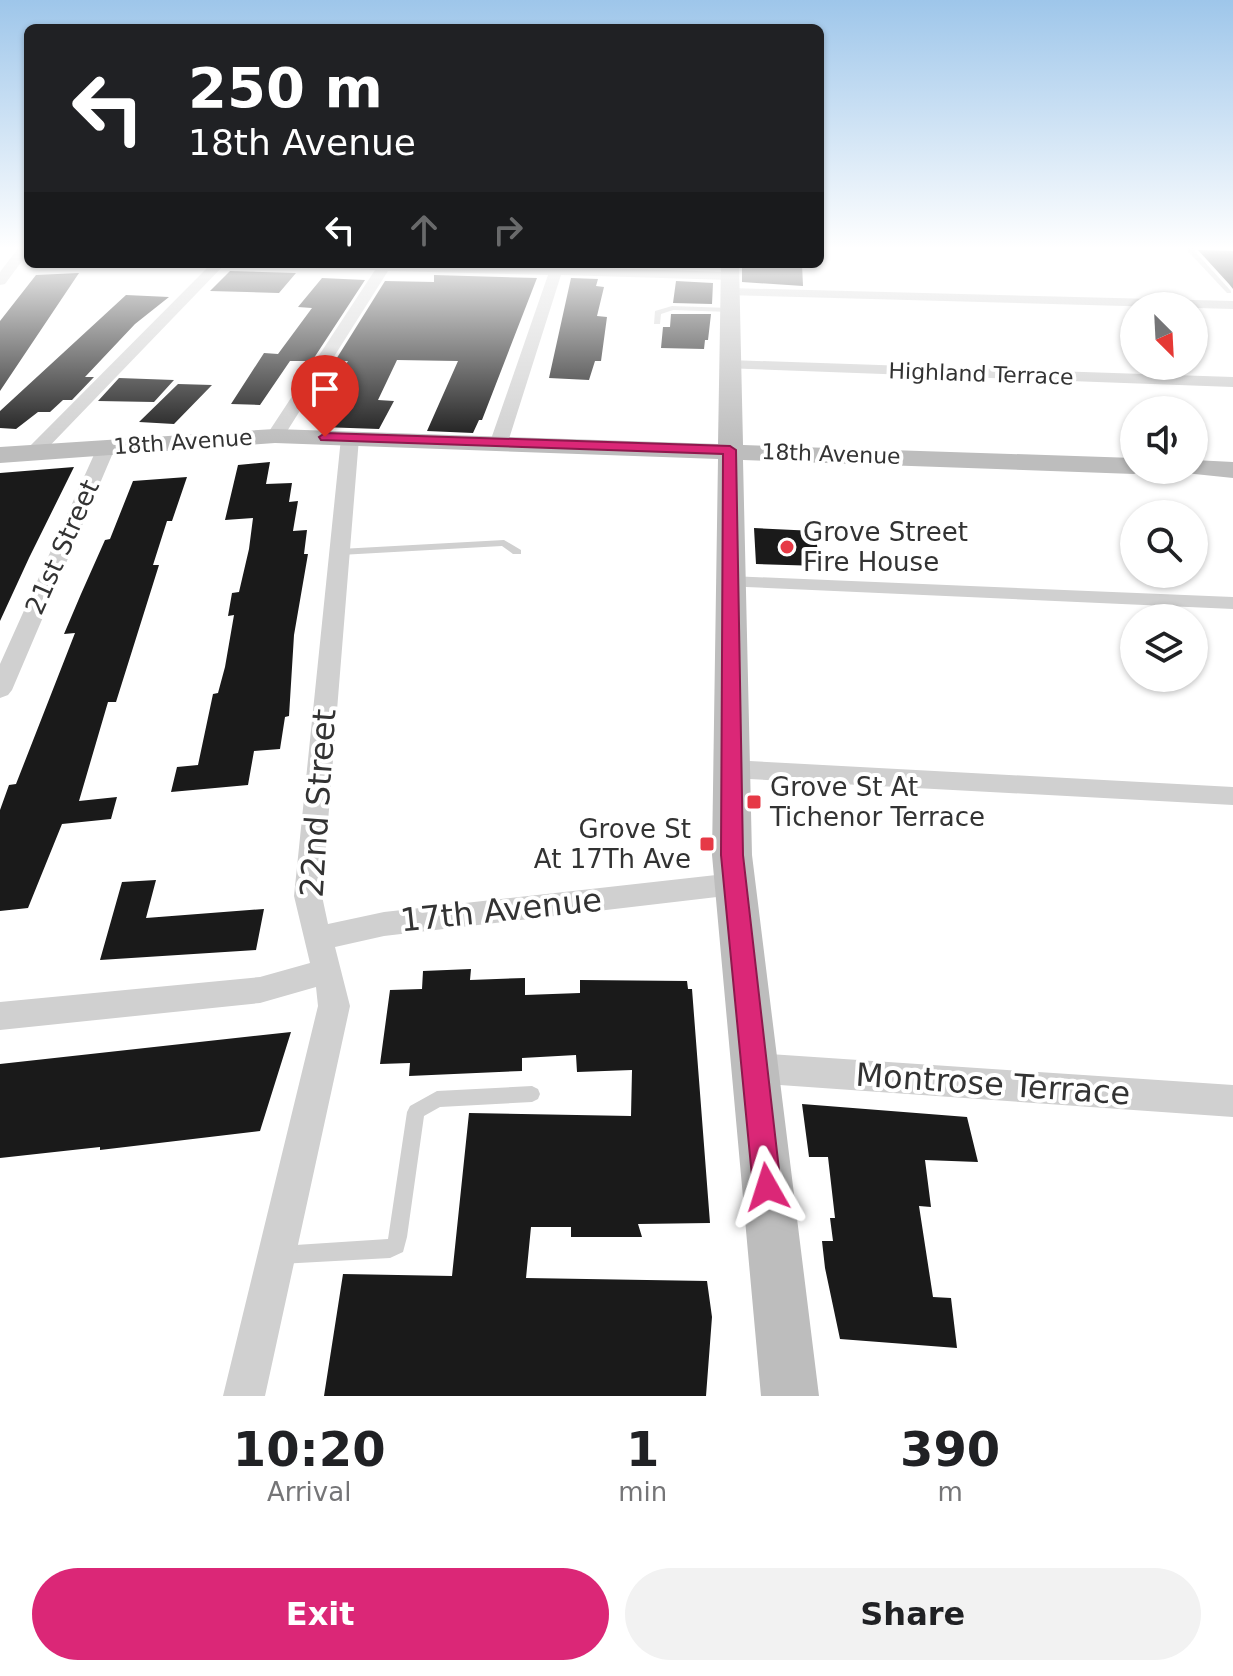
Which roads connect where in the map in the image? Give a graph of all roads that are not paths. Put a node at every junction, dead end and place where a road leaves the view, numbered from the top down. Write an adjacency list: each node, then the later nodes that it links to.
1 (171, 312): 14 (street)
2 (355, 312): 9 (street)
3 (542, 312): 11 (street)
4 (660, 312): 6 (lane)
5 (730, 312): 7 (main road)
6 (657, 322)
7 (729, 365): 8 (street, Highland Terrace); 13 (main road)
8 (1233, 382)
9 (275, 436): 10 (main road, 18th Avenue); 12 (main road, 18th Avenue)
10 (350, 438): 11 (main road, 18th Avenue); 19 (street, 22nd Street)
11 (499, 442): 13 (main road, 18th Avenue)
12 (106, 448): 14 (main road, 18th Avenue); 23 (street, 21st Street)
13 (730, 450): 16 (main road, 18th Avenue); 21 (main road)
14 (33, 453): 15 (main road, 18th Avenue)
15 (0, 455)
16 (1120, 465)
17 (1208, 469): 18 (main road)
18 (1233, 470)
19 (340, 552): 20 (lane); 27 (street, 22nd Street)
20 (517, 552)
21 (730, 582): 22 (street); 24 (main road)
22 (1233, 603)
23 (0, 690)
24 (730, 769): 25 (street); 26 (main road)
25 (1233, 796)
26 (734, 884): 27 (street, 17th Avenue); 29 (main road)
27 (323, 955): 28 (street, 17th Avenue); 32 (street, 22nd Street)
28 (0, 1016)
29 (753, 1068): 31 (street, Montrose Terrace); 34 (main road)
30 (532, 1094): 32 (lane)
31 (1233, 1101)
32 (277, 1255): 33 (street, 22nd Street)
33 (244, 1396)
34 (790, 1396)

